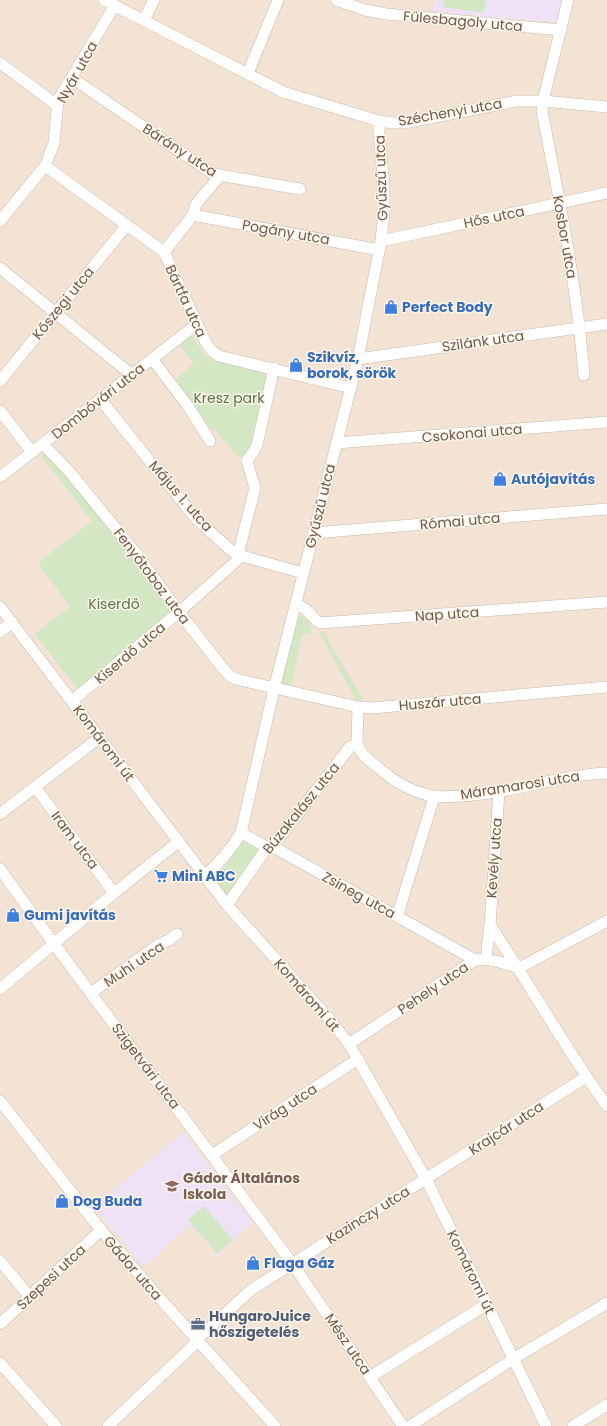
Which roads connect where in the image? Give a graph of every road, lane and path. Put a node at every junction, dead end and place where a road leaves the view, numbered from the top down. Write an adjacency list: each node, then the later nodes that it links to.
1 (104, 0): 6 (street, Széchenyi utca)
2 (154, 0): 7 (street)
3 (278, 0): 10 (street)
4 (336, 0): 8 (street, Fülesbagoly utca)
5 (568, 0): 8 (street)
6 (115, 5): 7 (street, Széchenyi utca); 11 (street, Nyár utca)
7 (144, 20): 10 (street, Széchenyi utca)
8 (561, 30): 12 (street, Kosbor utca)
9 (0, 63): 13 (street)
10 (248, 73): 15 (street, Széchenyi utca)
11 (72, 78): 13 (street, Nyár utca); 17 (street, Bárány utca)
12 (543, 101): 14 (street, Széchenyi utca); 15 (street, Széchenyi utca); 20 (street, Kosbor utca)
13 (58, 106): 16 (street, Nyár utca)
14 (607, 107)
15 (379, 121): 24 (street, Gyűszű utca)
16 (45, 166): 22 (street, Nyár utca); 23 (street, Bártfa utca)
17 (220, 176): 18 (street, Bárány utca); 21 (street)
18 (300, 189)
19 (607, 193): 20 (street, Hős utca)
20 (560, 203): 24 (street, Hős utca); 30 (street, Kosbor utca)
21 (193, 215): 24 (street, Pogány utca); 25 (street)
22 (0, 221)
23 (127, 225): 25 (street, Bártfa utca); 27 (street, Kőszegi utca)
24 (380, 245): 32 (street, Gyűszű utca)
25 (164, 252): 28 (street, Bártfa utca)
26 (0, 268): 27 (street)
27 (56, 313): 35 (street); 36 (street, Kőszegi utca)
28 (197, 324): 31 (street, Dombóvári utca); 33 (street, Bártfa utca)
29 (607, 324): 30 (street, Szilánk utca)
30 (580, 328): 32 (street, Szilánk utca); 34 (street, Kosbor utca)
31 (152, 359): 35 (street, Dombóvári utca); 41 (street)
32 (358, 359): 37 (street, Gyűszű utca)
33 (274, 368): 37 (street, Bártfa utca); 48 (street)
34 (584, 374)
35 (132, 375): 38 (street, Dombóvári utca)
36 (0, 381)
37 (351, 388): 43 (street, Gyűszű utca)
38 (100, 399): 42 (street, Dombóvári utca); 48 (street, Május 1. utca)
39 (0, 411): 44 (street)
40 (607, 422): 43 (street, Csokonai utca)
41 (210, 441)
42 (43, 444): 44 (street, Dombóvári utca); 53 (street, Fenyőtoboz utca)
43 (336, 444): 47 (street, Gyűszű utca)
44 (32, 452): 45 (street, Dombóvári utca)
45 (0, 477)
46 (607, 509): 47 (street, Római utca)
47 (313, 533): 49 (street, Gyűszű utca)
48 (240, 556): 49 (street, Május 1. utca); 53 (street, Kiserdő utca)
49 (303, 573): 51 (street, Gyűszű utca)
50 (607, 602): 51 (street, Nap utca)
51 (295, 604): 57 (street, Gyűszű utca)
52 (0, 607): 54 (street, Komáromi út)
53 (179, 612): 57 (street, Fenyőtoboz utca); 58 (street, Kiserdő utca)
54 (12, 622): 55 (street); 58 (street, Komáromi út)
55 (0, 632)
56 (607, 687): 59 (street, Huszár utca)
57 (274, 689): 59 (street, Huszár utca); 67 (street, Gyűszű utca)
58 (72, 701): 60 (street, Komáromi út)
59 (358, 707): 61 (street)
60 (100, 737): 63 (street); 68 (street, Komáromi út)
61 (357, 744): 65 (street, Máramarosi utca); 69 (street, Búzakalász utca)
62 (607, 773): 64 (street, Máramarosi utca)
63 (35, 787): 66 (street); 72 (street, Iram utca)
64 (499, 792): 65 (street, Máramarosi utca); 76 (street, Kevély utca)
65 (434, 797): 74 (street)
66 (0, 814)
67 (241, 833): 69 (street, Zsineg utca); 71 (street, Gyűszű utca)
68 (178, 842): 71 (street, Komáromi út); 72 (street)
69 (270, 847): 73 (street, Búzakalász utca); 74 (street, Zsineg utca)
70 (0, 869): 78 (street, Szigetvári utca)
71 (205, 876): 73 (street, Komáromi út)
72 (114, 893): 78 (street)
73 (227, 905): 83 (street, Komáromi út)
74 (397, 916): 79 (street, Zsineg utca)
75 (607, 920): 80 (street)
76 (490, 926): 79 (street, Kevély utca); 80 (street)
77 (177, 934): 82 (street, Muhi utca)
78 (54, 944): 81 (street); 82 (street, Szigetvári utca)
79 (481, 960): 80 (street, Pehely utca); 83 (street, Pehely utca)
80 (519, 968): 85 (street)
81 (2, 984)
82 (91, 993): 88 (street, Szigetvári utca)
83 (349, 1044): 84 (street, Komáromi út)
84 (358, 1059): 88 (street, Virág utca); 89 (street, Komáromi út)
85 (586, 1076): 87 (street); 89 (street, Krajcár utca)
86 (0, 1101): 90 (street, Gádor utca)
87 (607, 1106)
88 (212, 1155): 92 (street, Szigetvári utca)
89 (426, 1179): 92 (street, Kazinczy utca); 95 (street, Komáromi út)
90 (101, 1230): 93 (street, Szepesi utca); 97 (street, Gádor utca)
91 (0, 1261): 93 (street)
92 (292, 1263): 97 (street, Kazinczy utca); 100 (street, Mész utca)
93 (30, 1297): 96 (street, Szepesi utca)
94 (607, 1303): 98 (street)
95 (487, 1304): 98 (street, Komáromi út); 100 (street)
96 (0, 1324)
97 (197, 1340): 103 (street, Kazinczy utca); 104 (street, Gádor utca)
98 (513, 1359): 106 (street); 107 (street, Komáromi út)
99 (0, 1363): 102 (street)
100 (370, 1377): 105 (street, Mész utca)
101 (607, 1405): 108 (street)
102 (56, 1426)
103 (108, 1426)
104 (275, 1426)
105 (403, 1426)
106 (410, 1426)
107 (546, 1426)
108 (573, 1426)

